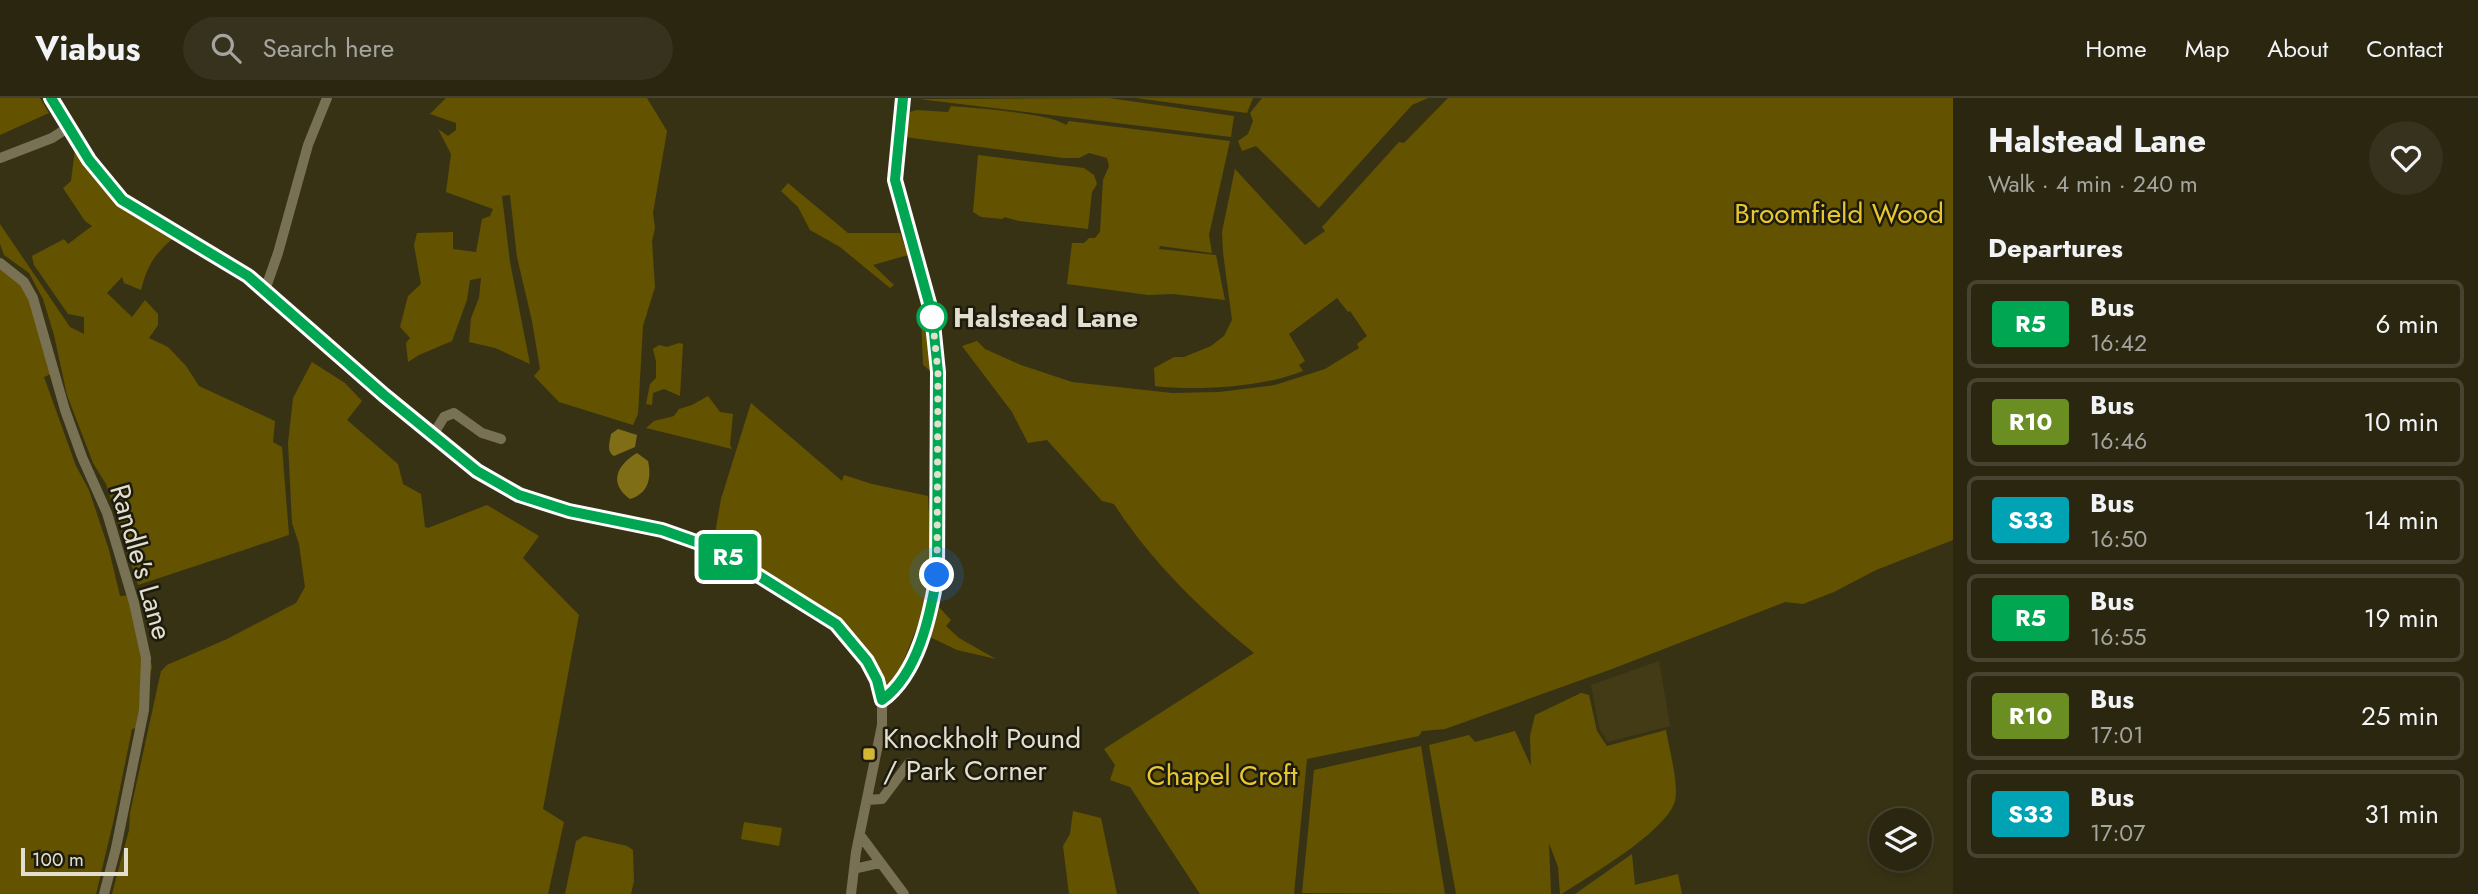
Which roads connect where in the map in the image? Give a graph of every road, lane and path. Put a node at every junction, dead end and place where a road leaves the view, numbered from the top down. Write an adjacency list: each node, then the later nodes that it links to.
1 (51, 98): 4 (street)
2 (327, 98): 7 (street)
3 (903, 98): 10 (street)
4 (69, 127): 5 (street); 7 (street)
5 (0, 158)
6 (0, 263): 16 (street, Randle's Lane)
7 (265, 290): 8 (street)
8 (433, 435): 9 (street); 10 (street)
9 (501, 439)
10 (882, 700): 12 (street)
11 (909, 763): 12 (street)
12 (867, 800): 13 (street)
13 (860, 835): 14 (street); 15 (street)
14 (880, 863): 15 (street); 18 (street)
15 (854, 869): 17 (street)
16 (104, 894)
17 (851, 894)
18 (904, 894)

